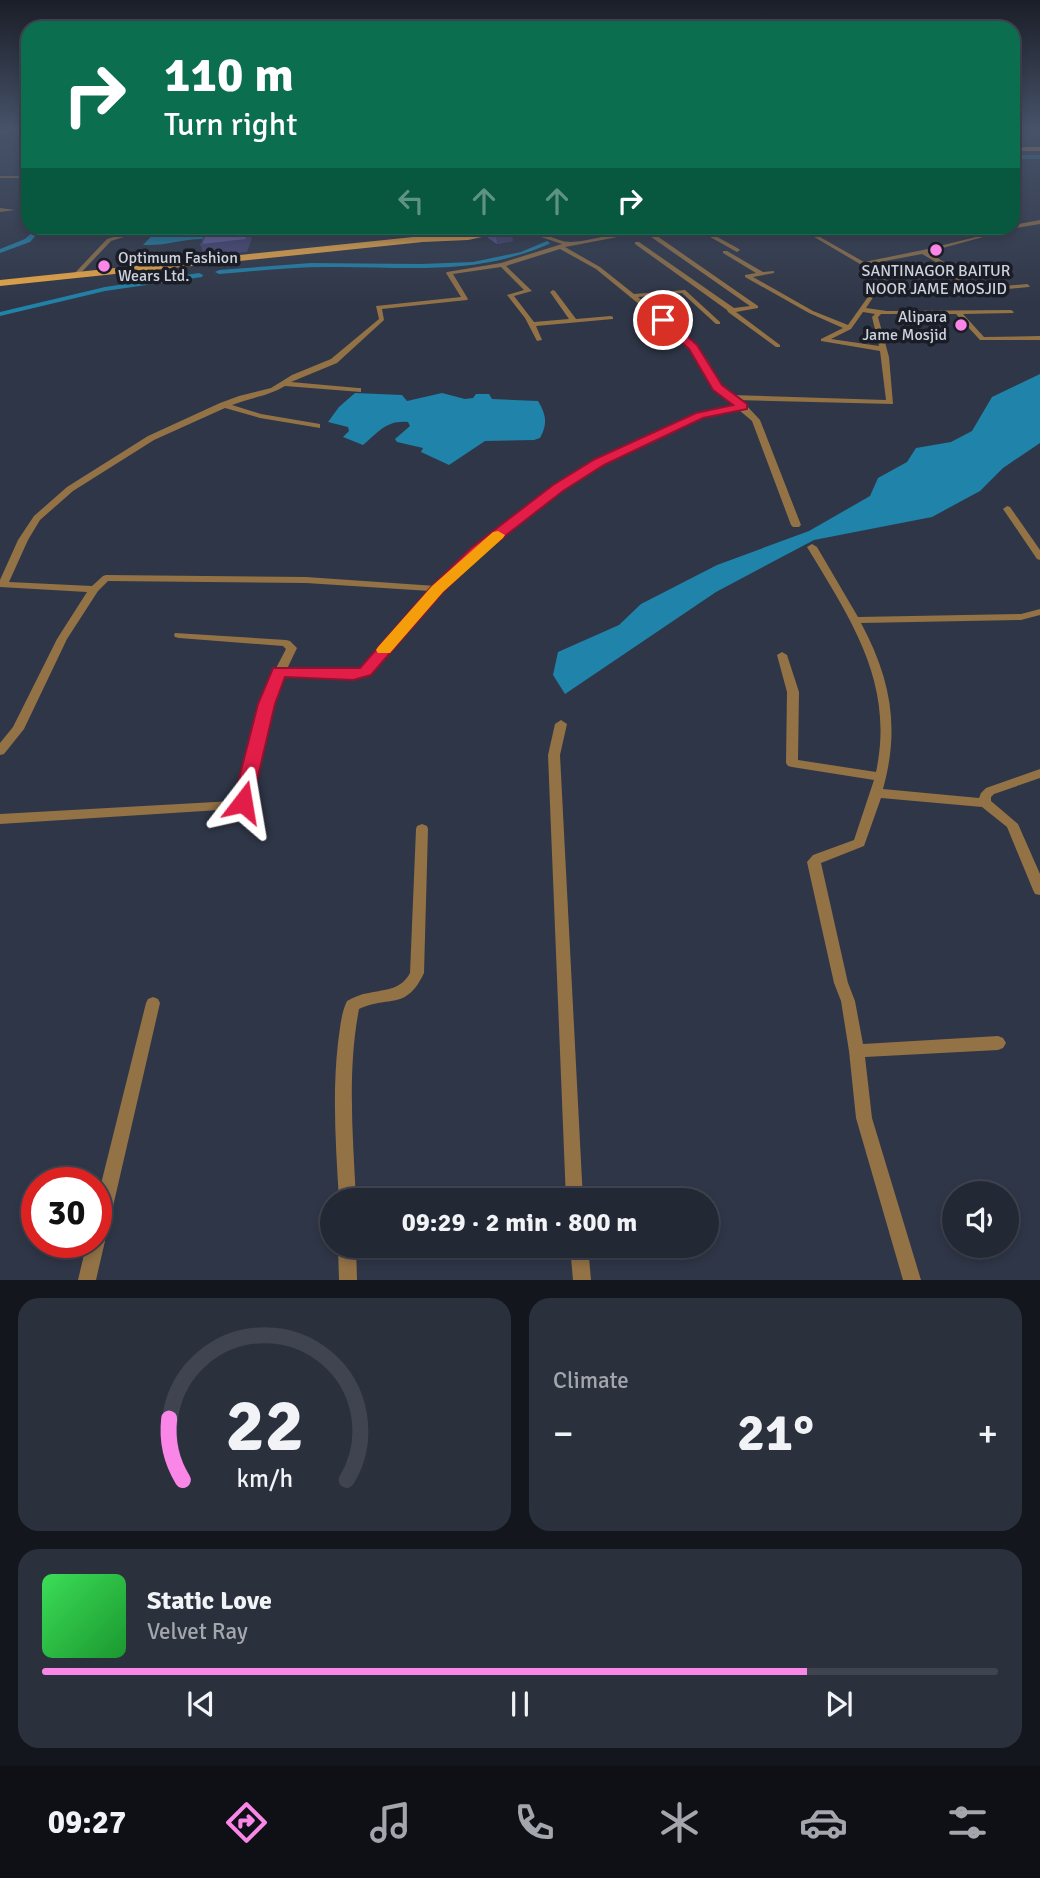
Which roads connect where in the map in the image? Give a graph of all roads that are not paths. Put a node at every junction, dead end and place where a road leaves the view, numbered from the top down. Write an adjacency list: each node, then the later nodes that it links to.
1 (0, 210): 2 (street)
2 (12, 210)
3 (1033, 216): 4 (street)
4 (1040, 221): 5 (street)
5 (1029, 224): 6 (street); 7 (street)
6 (1020, 226)
7 (1040, 231)
8 (123, 235): 25 (street)
9 (423, 235): 17 (street)
10 (479, 235): 17 (main road)
11 (541, 235): 19 (street)
12 (620, 235): 19 (street)
13 (652, 235): 33 (street)
14 (710, 235): 24 (street)
15 (814, 235): 21 (street)
16 (987, 235): 20 (street)
17 (423, 239): 25 (main road)
18 (637, 243): 33 (street)
19 (565, 246): 22 (street); 31 (street)
20 (923, 252): 21 (street); 29 (street)
21 (866, 263): 28 (street)
22 (502, 265): 39 (street); 46 (street)
23 (772, 272): 24 (street)
24 (761, 273): 41 (street)
25 (74, 277): 26 (main road)
26 (0, 283)
27 (1027, 286): 29 (street)
28 (875, 291): 29 (street); 32 (street)
29 (967, 291)
30 (553, 292): 37 (street)
31 (633, 296): 40 (street); 48 (street)
32 (862, 310): 36 (street); 41 (street)
33 (733, 311): 44 (street)
34 (958, 312): 35 (street); 36 (street); 42 (street)
35 (1011, 312)
36 (879, 313): 45 (street)
37 (572, 318): 38 (street); 39 (street)
38 (611, 318)
39 (530, 321): 43 (street)
40 (718, 323)
41 (849, 328): 45 (street)
42 (1040, 338)
43 (539, 340)
44 (778, 346)
45 (883, 348): 48 (street)
46 (284, 384): 47 (street); 49 (street)
47 (358, 390)
48 (729, 397): 50 (street)
49 (223, 405): 51 (street); 56 (street)
50 (743, 407): 53 (street); 58 (street)
51 (317, 426)
52 (1007, 509): 55 (street)
53 (796, 525)
54 (812, 547): 60 (street)
55 (1040, 557)
56 (1, 584): 57 (street)
57 (94, 589): 58 (street); 65 (street)
58 (438, 589): 63 (street)
59 (1040, 612): 60 (street)
60 (855, 620): 67 (street)
61 (179, 635): 63 (street)
62 (782, 655): 67 (street)
63 (279, 672): 70 (street)
64 (561, 724): 78 (street)
65 (0, 751)
66 (1040, 773): 69 (street)
67 (879, 777): 68 (street)
68 (876, 793): 69 (street); 75 (street)
69 (985, 803): 72 (street)
70 (0, 819)
71 (422, 829): 77 (street)
72 (1040, 890)
73 (153, 1003): 76 (street)
74 (998, 1044): 75 (street)
75 (857, 1051): 85 (street)
76 (112, 1175)
77 (347, 1188)
78 (574, 1188)
79 (92, 1258): 82 (street)
80 (347, 1258): 83 (street)
81 (580, 1258): 84 (street)
82 (87, 1279)
83 (348, 1279)
84 (582, 1279)
85 (912, 1279)

